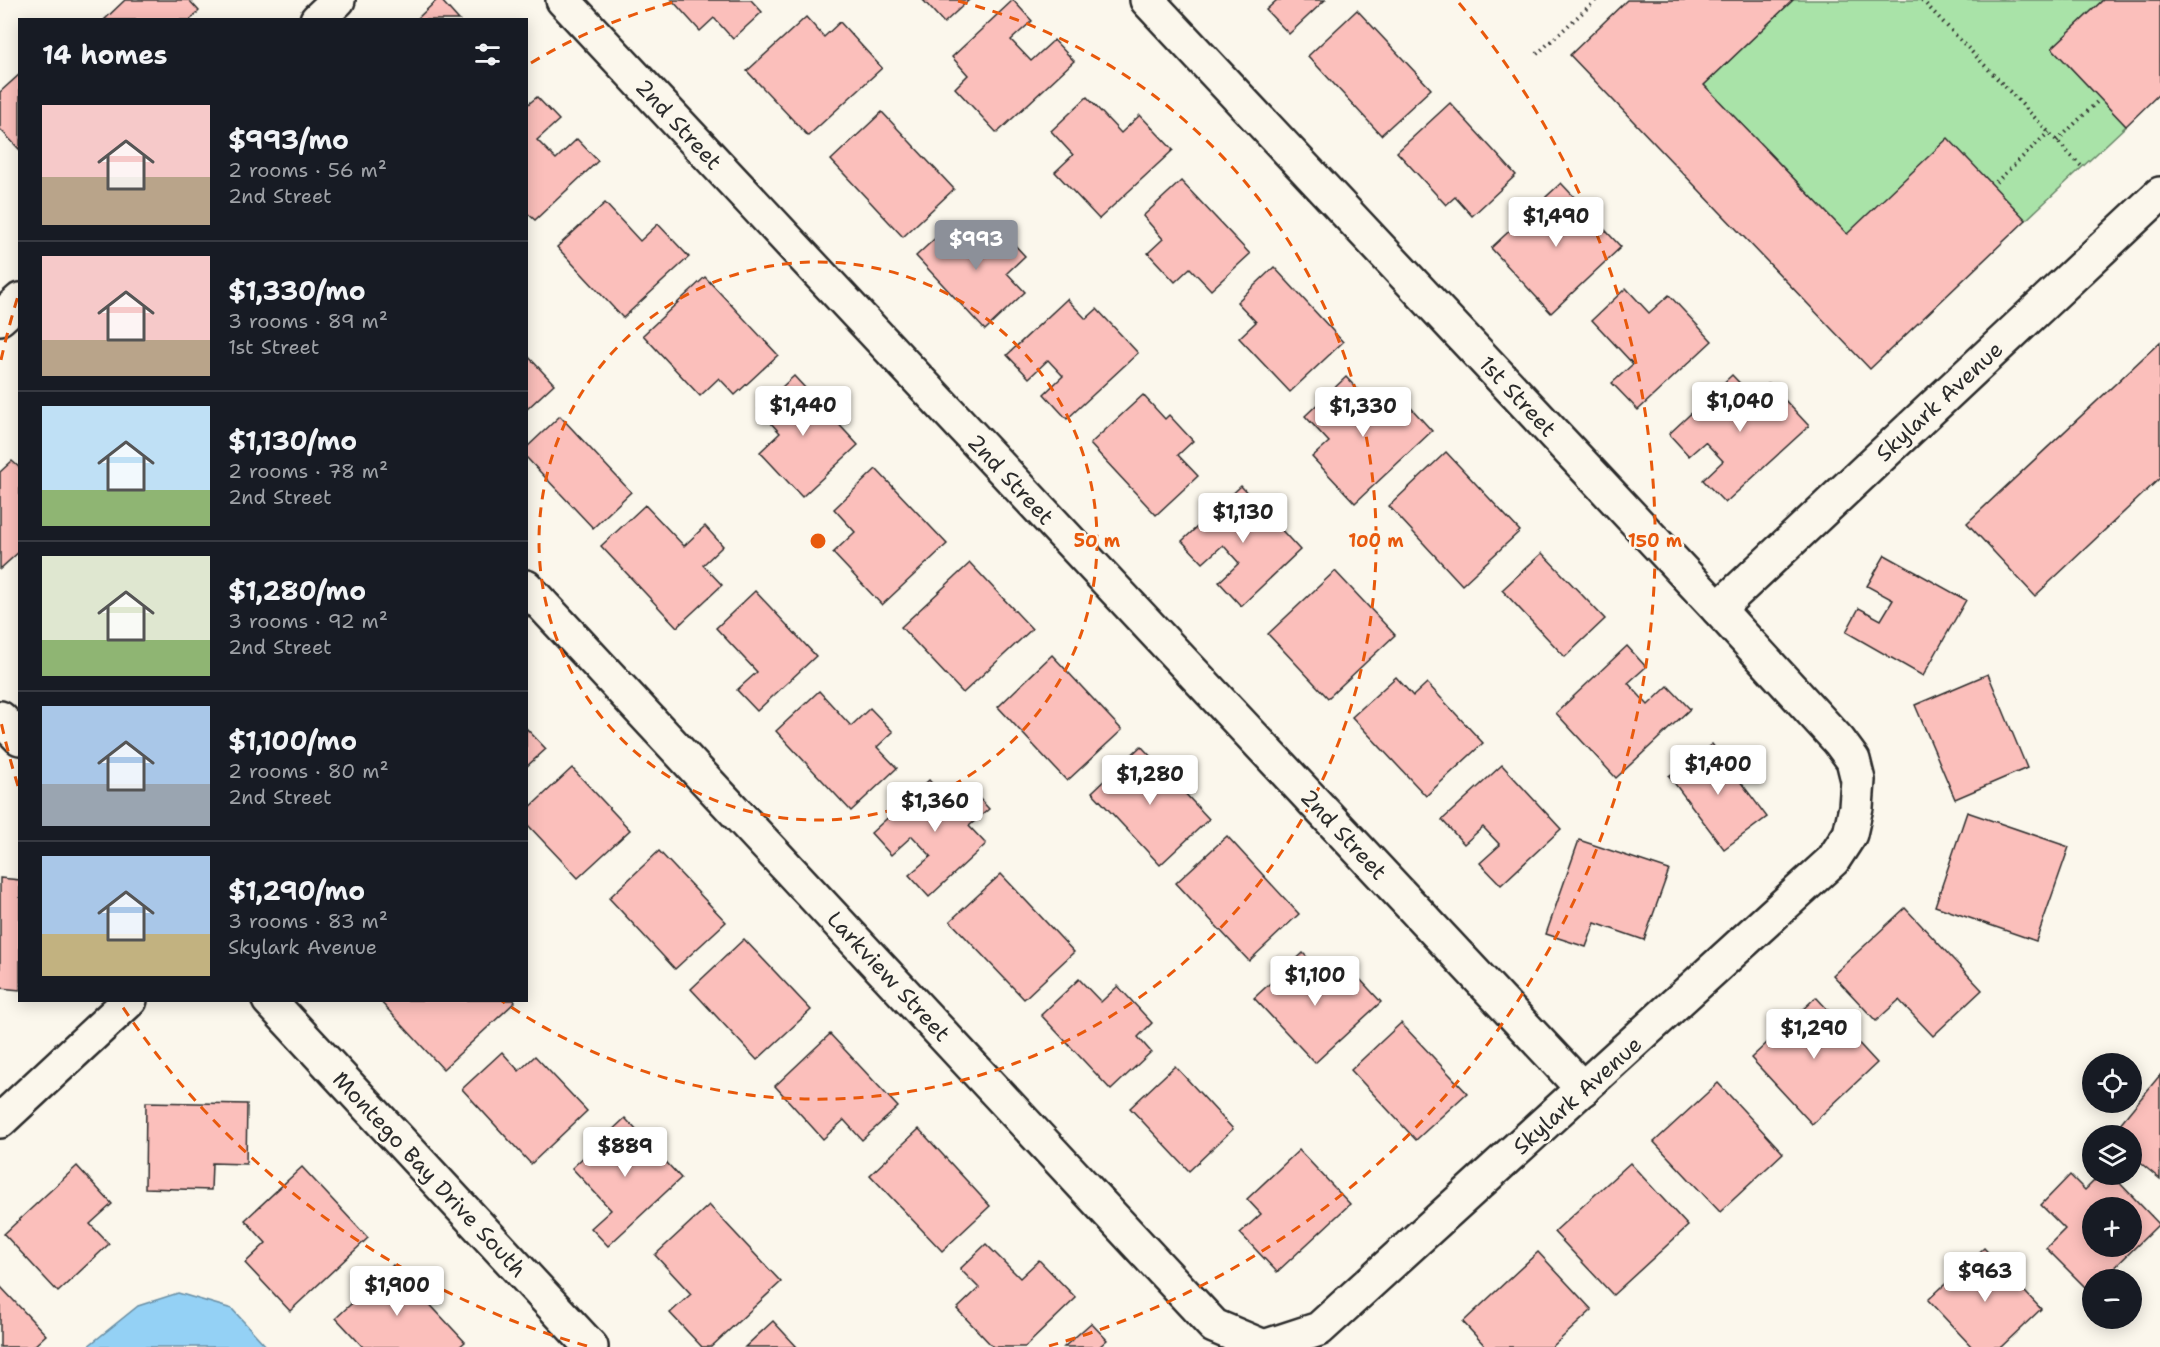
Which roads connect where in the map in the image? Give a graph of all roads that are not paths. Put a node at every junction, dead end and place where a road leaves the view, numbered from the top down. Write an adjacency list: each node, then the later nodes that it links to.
1 (338, 0): 4 (street)
2 (563, 0): 15 (street, 2nd Street)
3 (1147, 0): 9 (street, 1st Street)
4 (319, 18)
5 (2160, 194): 9 (street, Skylark Avenue)
6 (18, 302): 7 (street)
7 (0, 318)
8 (528, 589): 18 (street, Larkview Street)
9 (1718, 609): 12 (street, 1st Street)
10 (0, 718): 11 (street)
11 (18, 736)
12 (1856, 807): 15 (street, Skylark Avenue)
13 (128, 1002): 16 (street)
14 (271, 1002): 17 (street, Montego Bay Drive South)
15 (1584, 1089): 18 (street, Skylark Avenue)
16 (0, 1121)
17 (591, 1347)
18 (1264, 1347)

